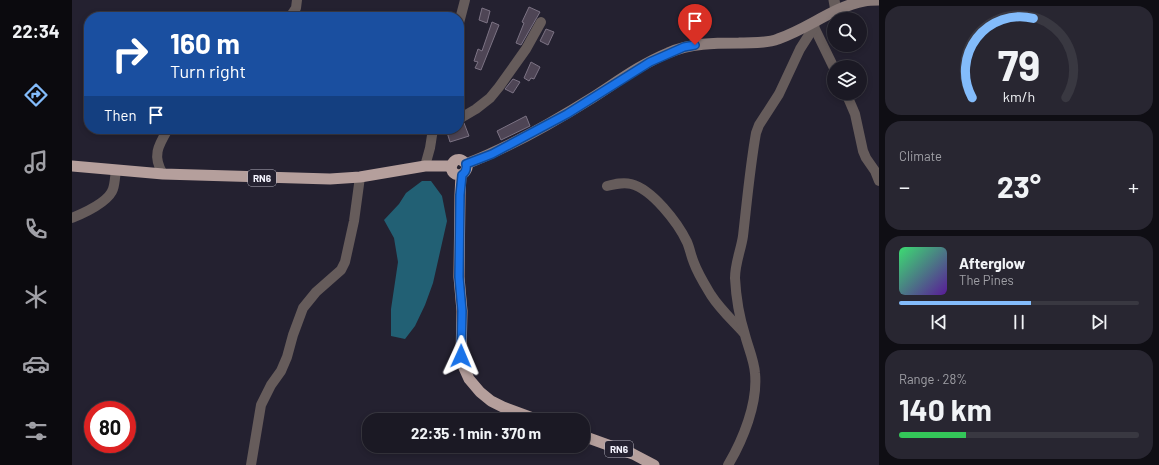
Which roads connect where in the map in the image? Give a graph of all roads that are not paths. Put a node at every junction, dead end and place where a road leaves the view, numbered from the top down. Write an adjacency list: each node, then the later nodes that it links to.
1 (298, 0): 5 (street)
2 (465, 0): 6 (street)
3 (879, 0): 4 (main road)
4 (835, 5): 8 (main road)
5 (293, 12)
6 (462, 12)
7 (541, 22): 11 (street)
8 (815, 25): 9 (street); 14 (main road); 25 (street)
9 (830, 60)
10 (849, 100): 22 (street)
11 (464, 116)
12 (166, 134): 19 (street)
13 (432, 134): 16 (street)
14 (466, 164): 17 (highway, RN6); 20 (highway)
15 (72, 166): 18 (highway, RN6)
16 (425, 166): 17 (highway, RN6); 21 (highway, RN6)
17 (452, 166): 20 (highway)
18 (116, 170): 19 (highway, RN6); 24 (street)
19 (163, 174): 21 (highway, RN6)
20 (462, 175): 26 (highway)
21 (360, 177): 28 (street)
22 (879, 181)
23 (607, 186): 25 (street)
24 (72, 218)
25 (744, 333): 30 (street)
26 (519, 413)
27 (590, 439): 29 (highway, RN6)
28 (251, 465)
29 (654, 465)
30 (728, 465)

